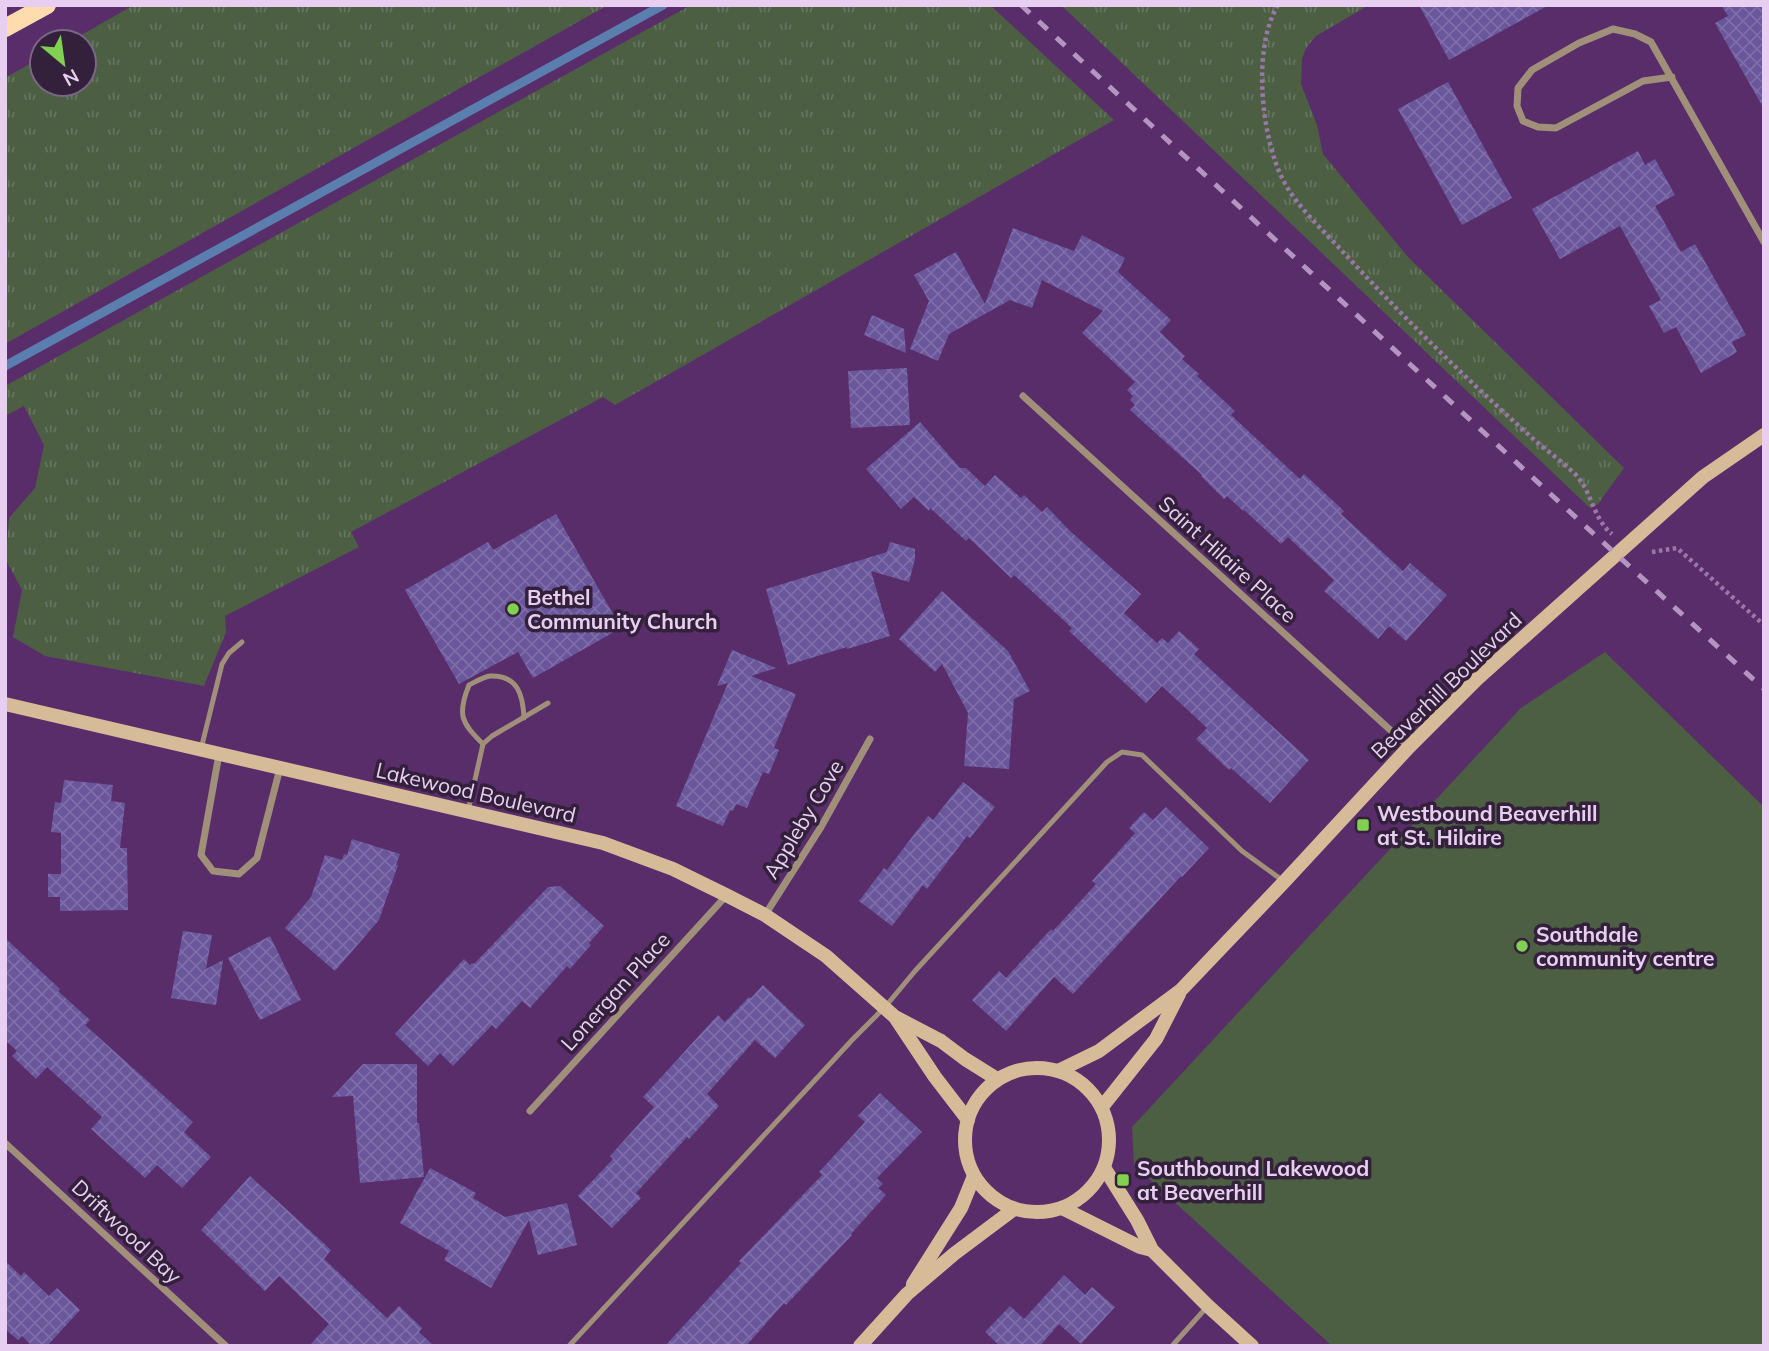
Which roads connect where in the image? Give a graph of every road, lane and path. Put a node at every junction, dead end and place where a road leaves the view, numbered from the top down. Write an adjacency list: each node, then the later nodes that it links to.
1 (47, 5): 3 (main road)
2 (1278, 5): 8 (path)
3 (8, 27)
4 (1672, 78): 4 (street); 5 (street)
5 (1764, 242)
6 (1023, 396): 16 (street, Saint Hilaire Place)
7 (1764, 435): 8 (street, Beaverhill Boulevard)
8 (1627, 546): 9 (path); 16 (street, Beaverhill Boulevard)
9 (1764, 625)
10 (242, 642): 17 (lane)
11 (548, 703): 13 (lane)
12 (5, 704): 17 (street, Lakewood Boulevard)
13 (524, 718): 15 (lane); 15 (lane)
14 (870, 739): 23 (street, Appleby Cove)
15 (484, 744): 20 (lane)
16 (1409, 747): 21 (street, Beaverhill Boulevard)
17 (201, 749): 18 (street, Lakewood Boulevard)
18 (219, 753): 19 (street, Lakewood Boulevard); 19 (street)
19 (280, 768): 20 (street, Lakewood Boulevard)
20 (468, 811): 22 (street, Lakewood Boulevard)
21 (1284, 882): 24 (street, Beaverhill Boulevard); 25 (lane)
22 (726, 895): 23 (street, Lakewood Boulevard); 29 (street, Lonergan Place)
23 (765, 915): 25 (street, Lakewood Boulevard)
24 (1181, 989): 26 (street, Beaverhill Boulevard); 28 (street, Beaverhill Boulevard)
25 (890, 1012): 27 (street, Lakewood Boulevard); 30 (street, Lakewood Boulevard); 40 (lane)
26 (1058, 1071): 27 (street); 28 (street)
27 (997, 1079): 30 (street)
28 (1102, 1107): 32 (street)
29 (530, 1111)
30 (968, 1120): 33 (street)
31 (5, 1143): 39 (street, Driftwood Bay)
32 (1104, 1169): 35 (street); 36 (street)
33 (974, 1177): 34 (street); 37 (street)
34 (1014, 1209): 35 (street); 37 (street)
35 (1064, 1209): 36 (street)
36 (1152, 1250): 38 (street)
37 (907, 1294): 41 (street)
38 (1208, 1306): 42 (lane); 43 (street)
39 (226, 1346)
40 (569, 1346)
41 (860, 1346)
42 (1172, 1346)
43 (1252, 1346)

